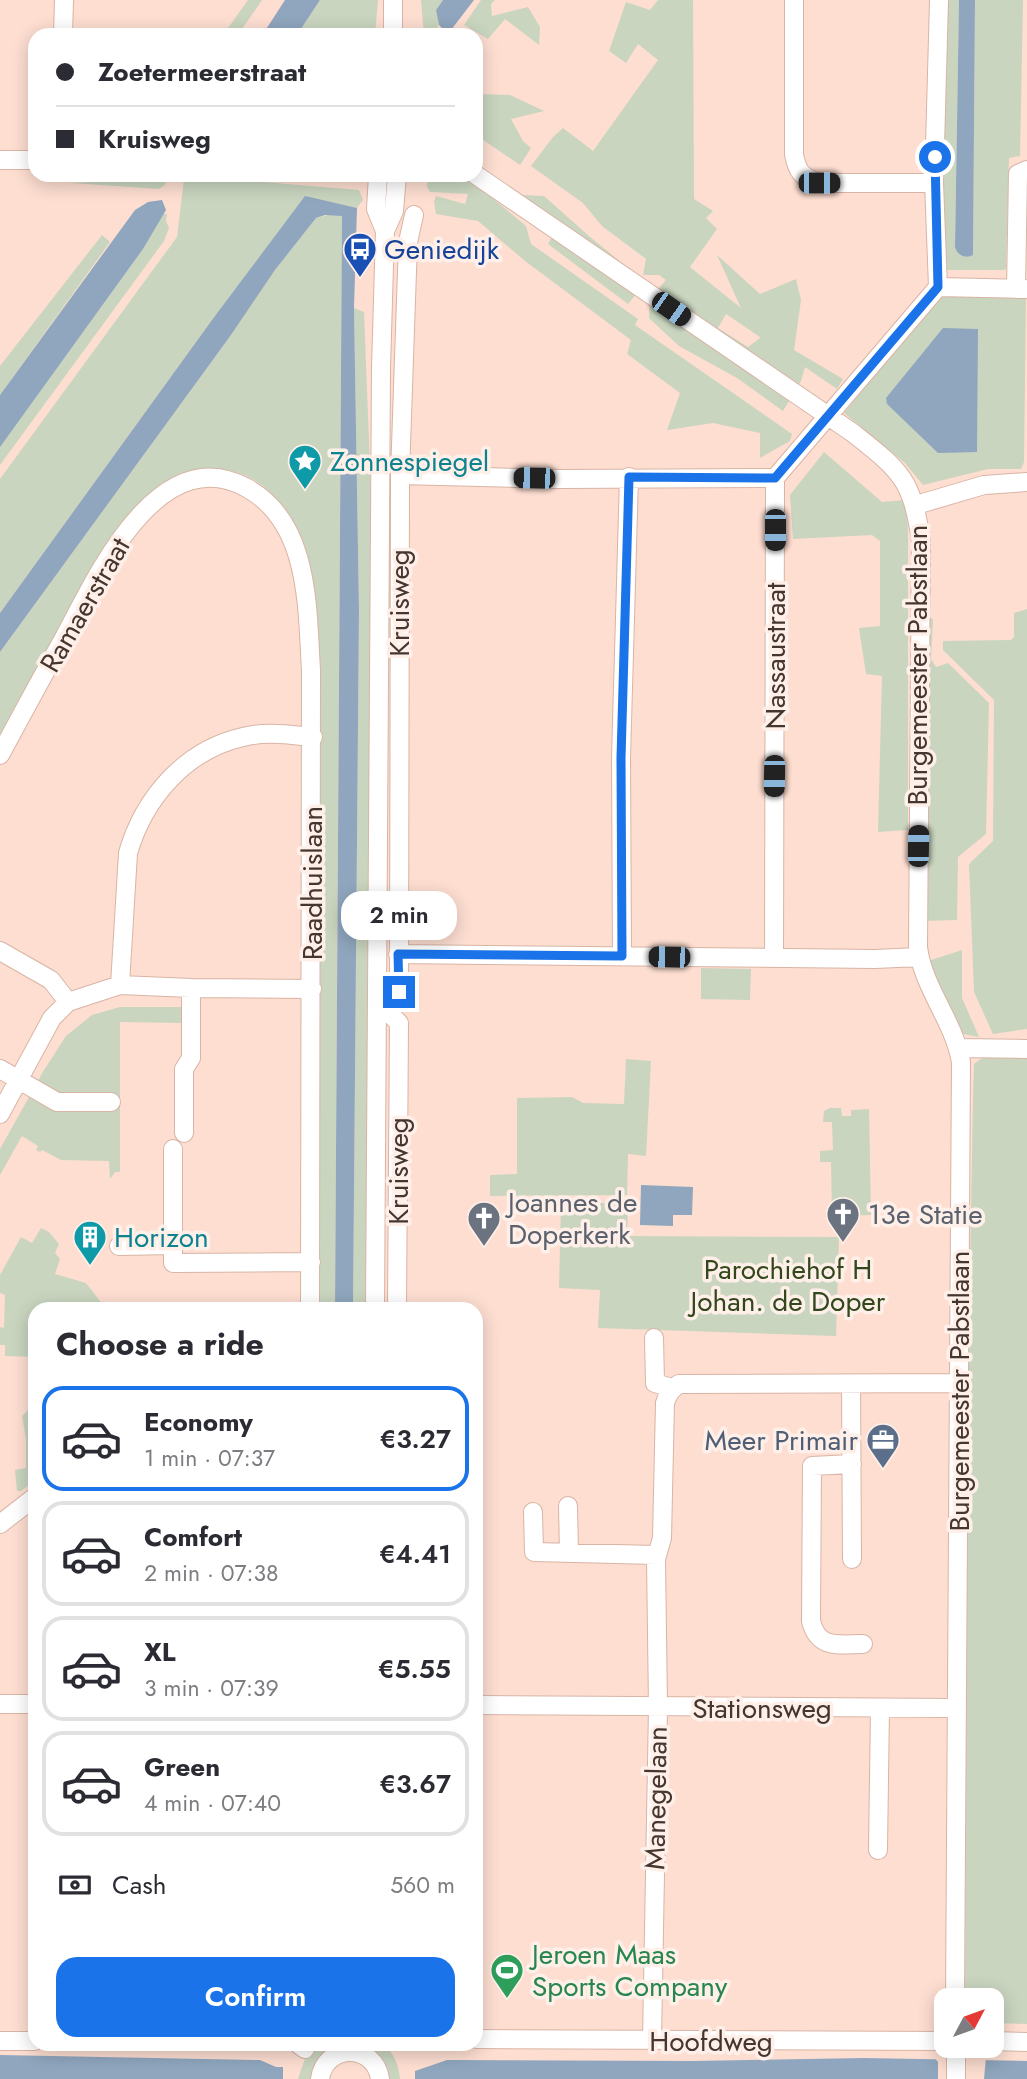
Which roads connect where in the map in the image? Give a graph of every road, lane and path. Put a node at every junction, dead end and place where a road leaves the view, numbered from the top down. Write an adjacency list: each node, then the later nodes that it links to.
1 (64, 0): 5 (street)
2 (393, 0): 6 (street)
3 (794, 0): 13 (street)
4 (939, 0): 13 (street)
5 (63, 28)
6 (393, 28)
7 (0, 160): 8 (street)
8 (28, 160)
9 (1027, 170): 17 (street)
10 (483, 180): 18 (street, Burgemeester Pabstlaan)
11 (378, 182): 15 (street, Kruisweg)
12 (396, 182): 15 (street, Kruisweg)
13 (934, 183): 16 (street)
14 (414, 215): 19 (street, Kruisweg)
15 (386, 231): 36 (street, Kruisweg)
16 (938, 287): 17 (street); 18 (street)
17 (1022, 289)
18 (827, 416): 21 (street); 24 (street, Burgemeester Pabstlaan)
19 (400, 475): 20 (street); 28 (street, Kruisweg)
20 (629, 477): 21 (street); 29 (street)
21 (775, 478): 30 (street, Nassaustraat)
22 (1027, 482): 24 (street)
23 (237, 483): 25 (street, Raadhuislaan); 26 (street, Ramaerstraat)
24 (916, 505): 31 (street, Burgemeester Pabstlaan)
25 (313, 737): 32 (street); 34 (street, Raadhuislaan)
26 (0, 755)
27 (0, 951): 37 (street)
28 (398, 954): 29 (street); 35 (street, Kruisweg)
29 (622, 956): 30 (street)
30 (774, 957): 31 (street)
31 (919, 957): 38 (street, Burgemeester Pabstlaan)
32 (120, 985): 33 (street); 37 (street)
33 (191, 988): 34 (street); 44 (street)
34 (312, 989): 48 (street, Raadhuislaan)
35 (399, 992)
36 (377, 1001): 50 (street, Kruisweg); 51 (street, Kruisweg)
37 (68, 1002): 41 (street)
38 (959, 1048): 39 (street); 53 (street, Burgemeester Pabstlaan)
39 (1027, 1049)
40 (0, 1069): 41 (street)
41 (19, 1079): 42 (street); 43 (street)
42 (111, 1102)
43 (0, 1114)
44 (184, 1133)
45 (173, 1149): 46 (street)
46 (173, 1245): 47 (street); 48 (street)
47 (119, 1246)
48 (311, 1262): 49 (street, Raadhuislaan)
49 (310, 1302)
50 (375, 1302)
51 (397, 1302)
52 (654, 1338): 55 (street)
53 (959, 1383): 54 (street); 70 (street, Burgemeester Pabstlaan)
54 (850, 1384): 55 (street); 56 (street)
55 (672, 1388): 62 (street, Manegelaan)
56 (852, 1464): 63 (street); 64 (street)
57 (28, 1502): 60 (street)
58 (569, 1506): 61 (street)
59 (533, 1512): 61 (street)
60 (0, 1524)
61 (569, 1552): 62 (street)
62 (656, 1555): 69 (street, Manegelaan)
63 (852, 1559)
64 (863, 1644)
65 (0, 1704): 66 (street)
66 (28, 1704)
67 (483, 1705): 69 (street, Stationsweg)
68 (880, 1707): 69 (street, Stationsweg); 70 (street, Stationsweg); 71 (street)
69 (658, 1708): 74 (street, Manegelaan)
70 (957, 1708): 72 (street, Burgemeester Pabstlaan)
71 (878, 1850)
72 (955, 1988)
73 (483, 2039): 74 (street, Hoofdweg)
74 (652, 2040): 79 (street, Hoofdweg)
75 (0, 2041): 76 (street)
76 (28, 2041)
77 (1004, 2041): 78 (street)
78 (1027, 2042)
79 (934, 2046)
80 (338, 2051): 83 (street)
81 (363, 2051): 84 (street)
82 (954, 2058): 85 (street)
83 (320, 2079)
84 (380, 2079)
85 (956, 2079)

